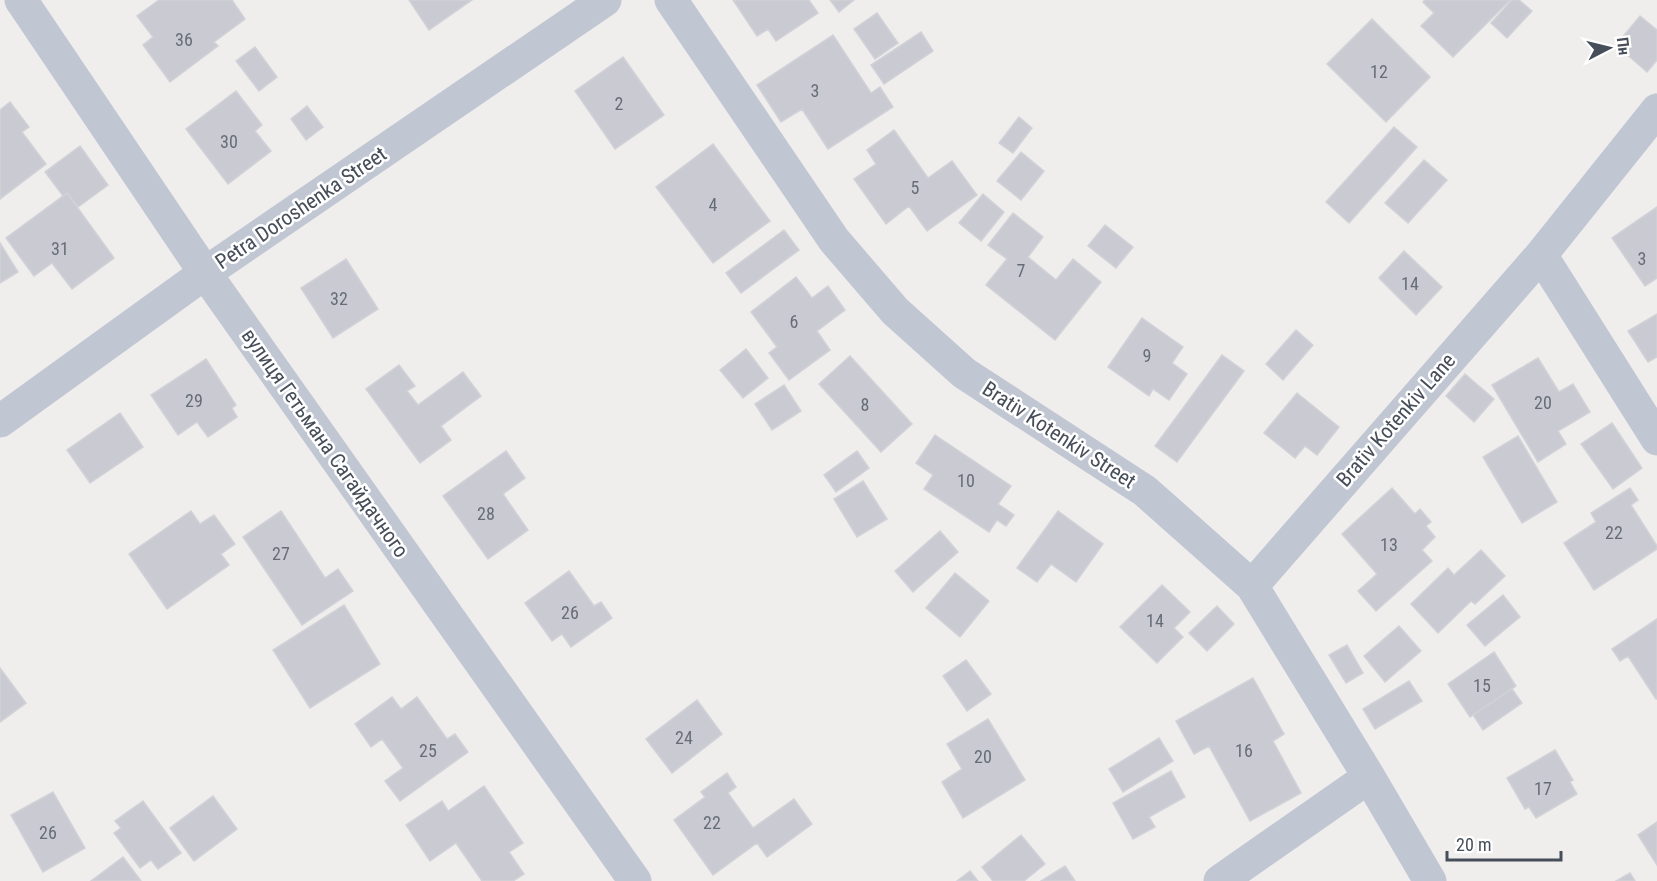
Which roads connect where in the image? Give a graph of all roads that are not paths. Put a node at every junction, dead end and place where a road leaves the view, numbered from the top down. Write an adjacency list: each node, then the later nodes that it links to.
1 (21, 0): 6 (street, вулиця Гетьмана Сагайдачного)
2 (605, 0): 6 (street, Petra Doroshenka Street)
3 (671, 0): 9 (street, Brativ Kotenkiv Street)
4 (1657, 110): 5 (street, Brativ Kotenkiv Lane)
5 (1541, 255): 8 (street); 9 (street, Brativ Kotenkiv Lane)
6 (205, 273): 7 (street, Petra Doroshenka Street); 11 (street, вулиця Гетьмана Сагайдачного)
7 (0, 421)
8 (1657, 439)
9 (1252, 586): 10 (street, Brativ Kotenkiv Street)
10 (1370, 777): 12 (street); 13 (street, Brativ Kotenkiv Street)
11 (635, 881)
12 (1220, 881)
13 (1430, 881)

